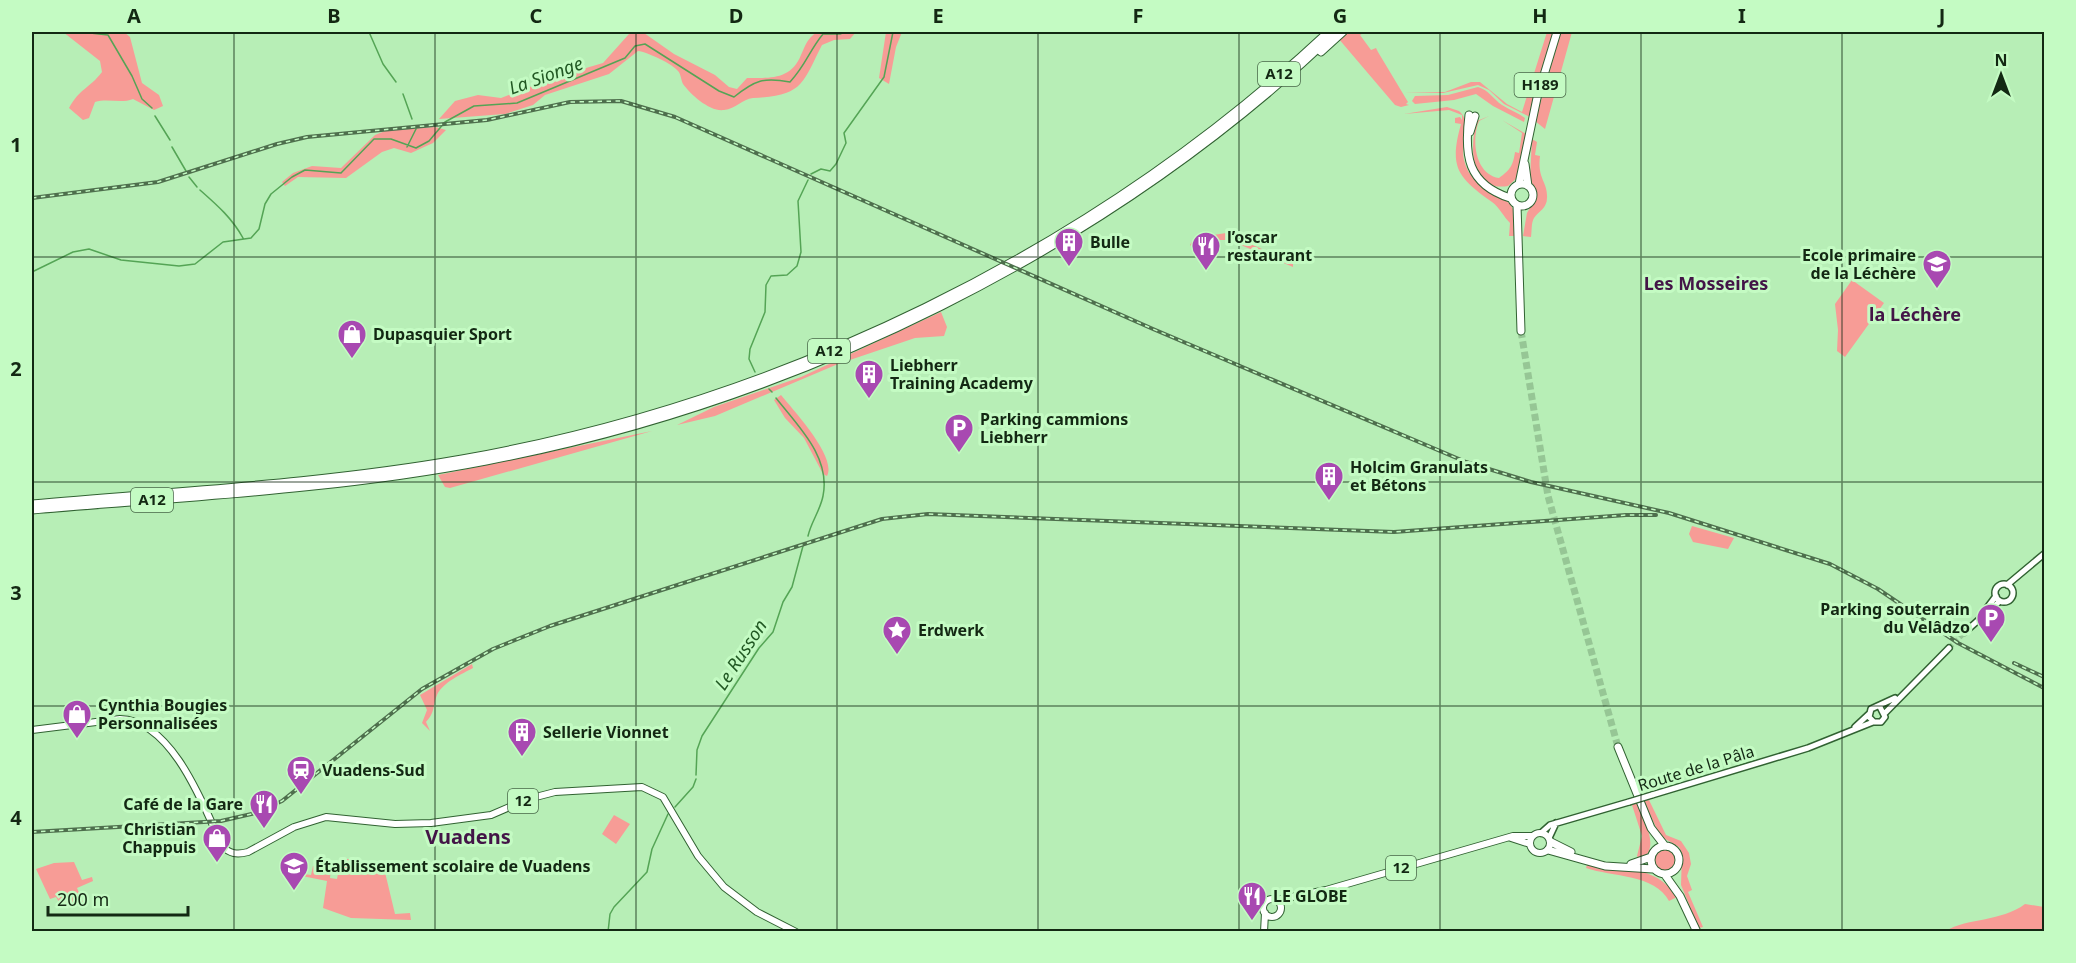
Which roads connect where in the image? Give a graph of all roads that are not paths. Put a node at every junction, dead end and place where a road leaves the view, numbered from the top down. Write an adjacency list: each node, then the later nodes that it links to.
1 (1328, 32): 13 (highway, A12)
2 (1336, 32): 10 (highway, A12)
3 (1343, 32): 10 (highway)
4 (1557, 32): 6 (highway, H189)
5 (1472, 115): 9 (highway)
6 (1525, 161): 7 (highway); 8 (highway)
7 (1519, 184): 8 (highway); 9 (highway)
8 (1528, 186): 11 (highway)
9 (1511, 194): 11 (highway)
10 (1119, 203): 14 (highway, A12)
11 (1521, 206): 12 (highway)
12 (1521, 331)
13 (32, 504)
14 (32, 510)
15 (2044, 554): 16 (street)
16 (2010, 588): 17 (street); 18 (street)
17 (1996, 596): 18 (street); 19 (street)
18 (2000, 601): 19 (street)
19 (1980, 617): 20 (street)
20 (1965, 632)
21 (1948, 648): 22 (street)
22 (1901, 694): 23 (street); 25 (street)
23 (1880, 707): 24 (street); 25 (street)
24 (1869, 714): 26 (street); 28 (street, Route de la Pâla)
25 (1885, 714): 26 (street)
26 (1873, 722): 28 (street, Route de la Pâla)
27 (32, 730): 46 (main road, 12)
28 (1843, 735): 30 (street, Route de la Pâla, bridge)
29 (1618, 747): 31 (highway)
30 (1556, 823): 32 (street, Route de la Pâla); 35 (street)
31 (1651, 828): 37 (highway); 39 (highway)
32 (1541, 833): 33 (main road, 12); 35 (main road)
33 (1533, 836): 34 (main road, 12); 36 (main road)
34 (1508, 838): 36 (main road); 44 (main road, 12)
35 (1550, 840): 38 (main road); 39 (highway)
36 (1530, 844): 38 (main road)
37 (1665, 846): 39 (highway); 41 (highway)
38 (1548, 850): 40 (highway)
39 (1653, 854): 40 (highway)
40 (1653, 869): 42 (highway)
41 (1675, 871): 42 (highway); 43 (highway)
42 (1665, 875): 43 (highway)
43 (1680, 896): 48 (highway)
44 (1279, 904): 45 (main road); 45 (main road)
45 (1268, 914): 47 (main road)
46 (796, 932)
47 (1265, 932)
48 (1696, 932)

